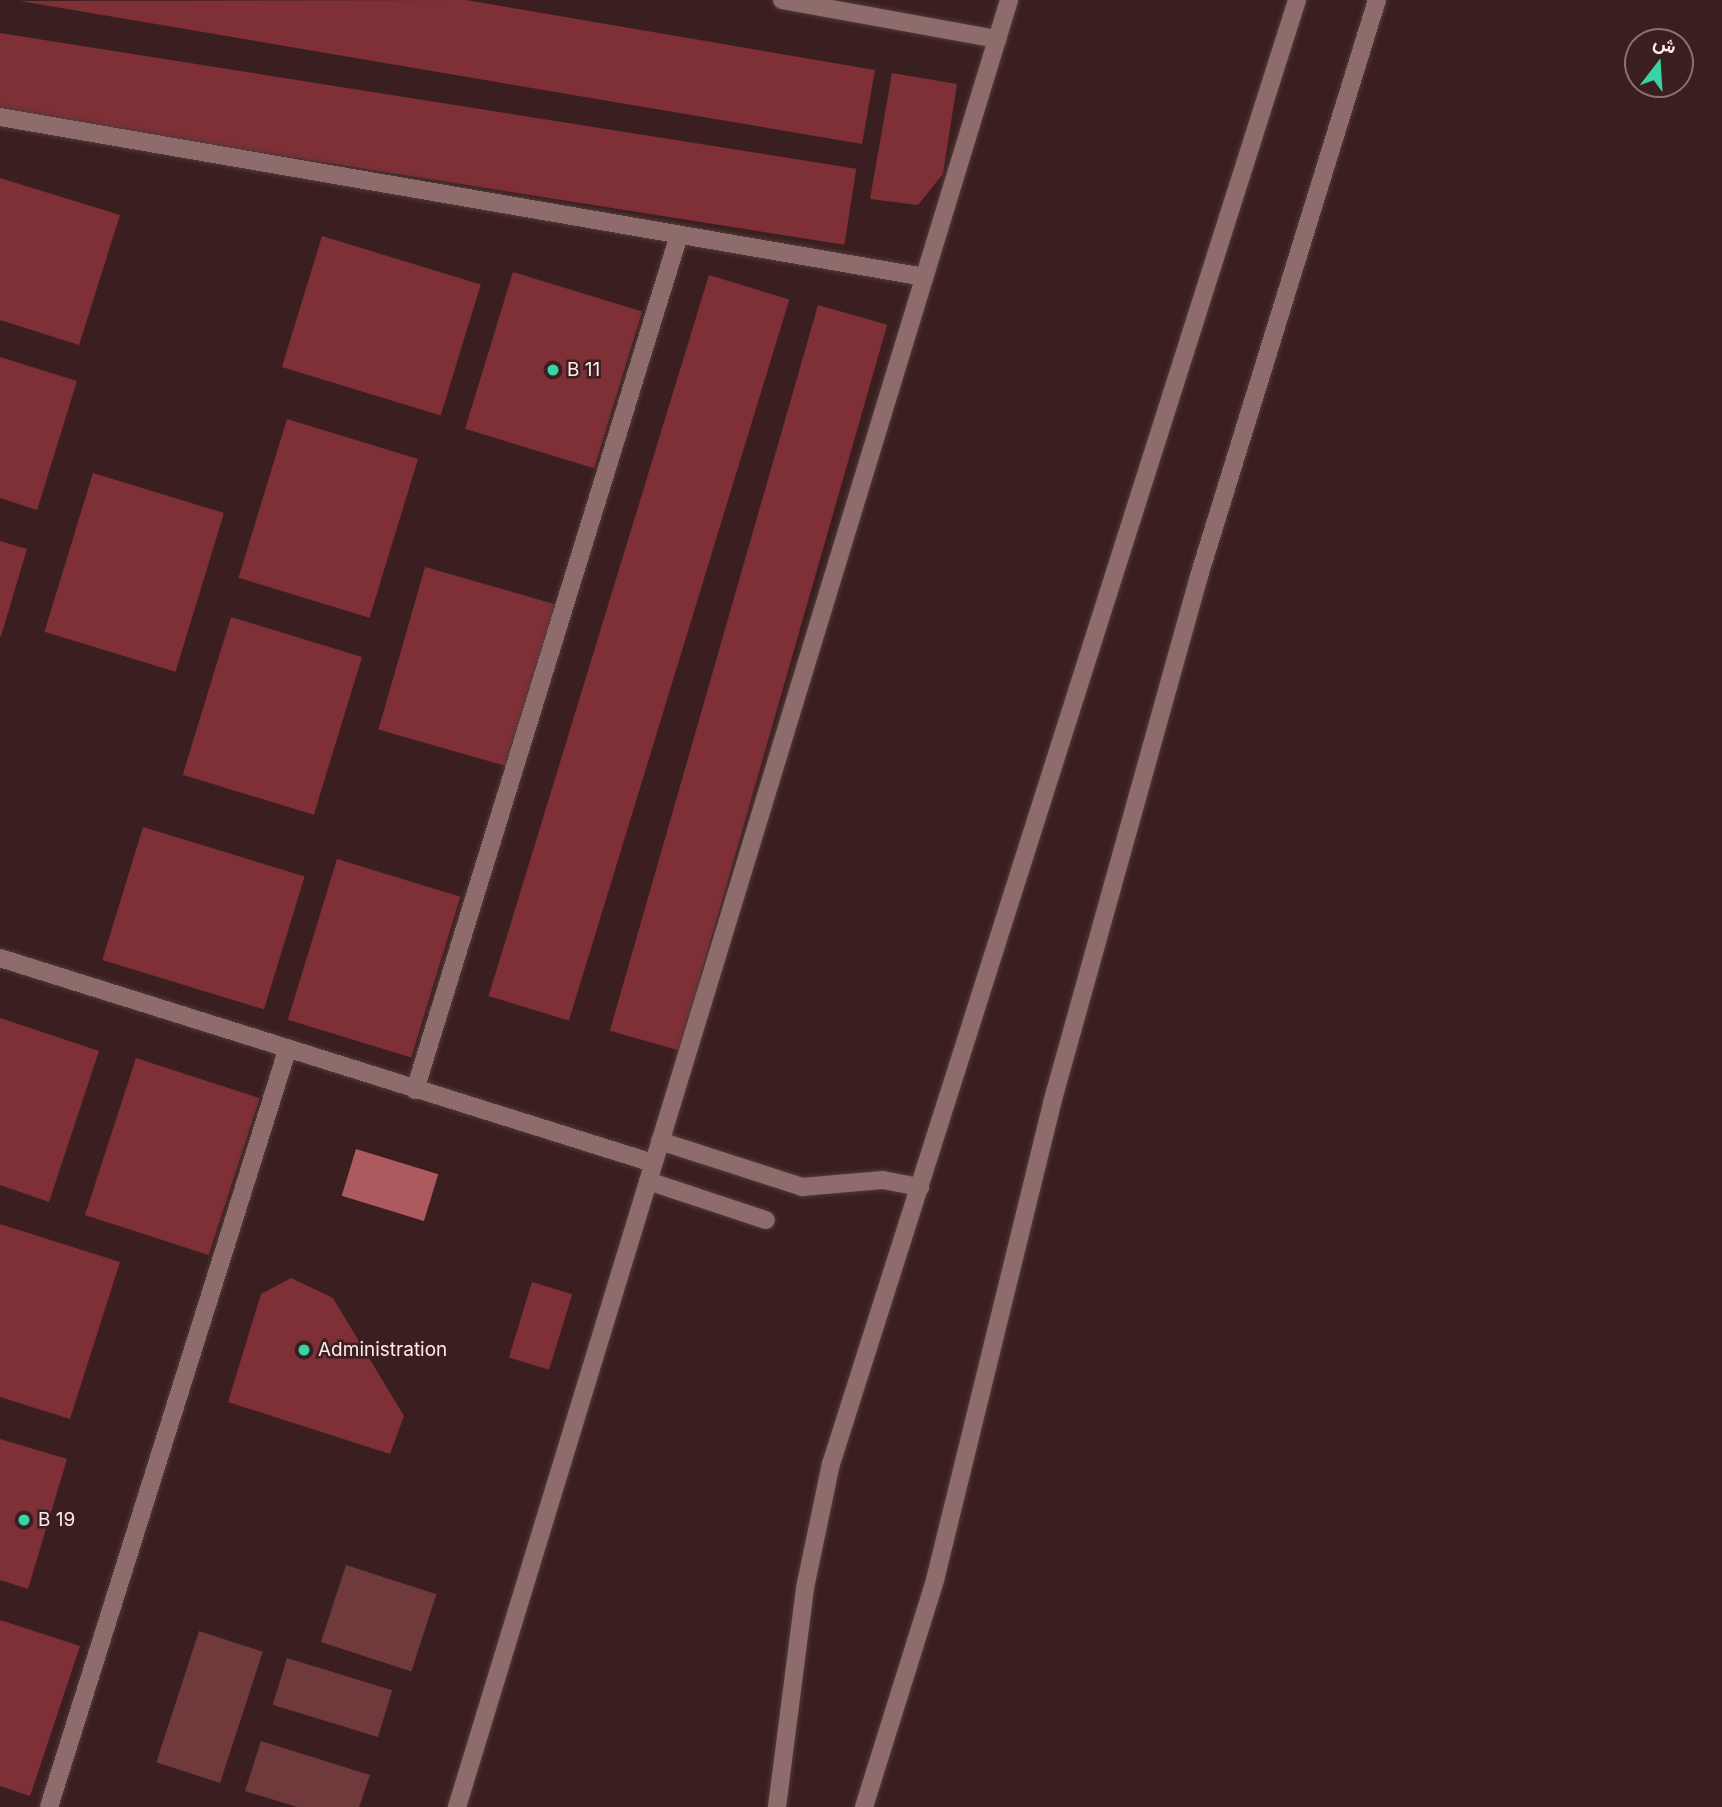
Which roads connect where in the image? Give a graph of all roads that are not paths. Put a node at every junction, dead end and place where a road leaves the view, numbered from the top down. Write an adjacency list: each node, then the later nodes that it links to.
1 (782, 0): 5 (street)
2 (1009, 0): 5 (street)
3 (1297, 0): 14 (street)
4 (1377, 0): 19 (street)
5 (997, 39): 8 (street)
6 (0, 117): 7 (street)
7 (679, 234): 8 (street); 11 (street)
8 (924, 277): 12 (street)
9 (0, 958): 10 (street)
10 (287, 1051): 11 (street); 16 (street)
11 (415, 1090): 13 (street)
12 (660, 1141): 13 (street); 14 (street)
13 (651, 1172): 15 (street); 17 (street)
14 (920, 1187): 18 (street)
15 (766, 1220)
16 (49, 1807)
17 (457, 1807)
18 (777, 1807)
19 (864, 1807)

